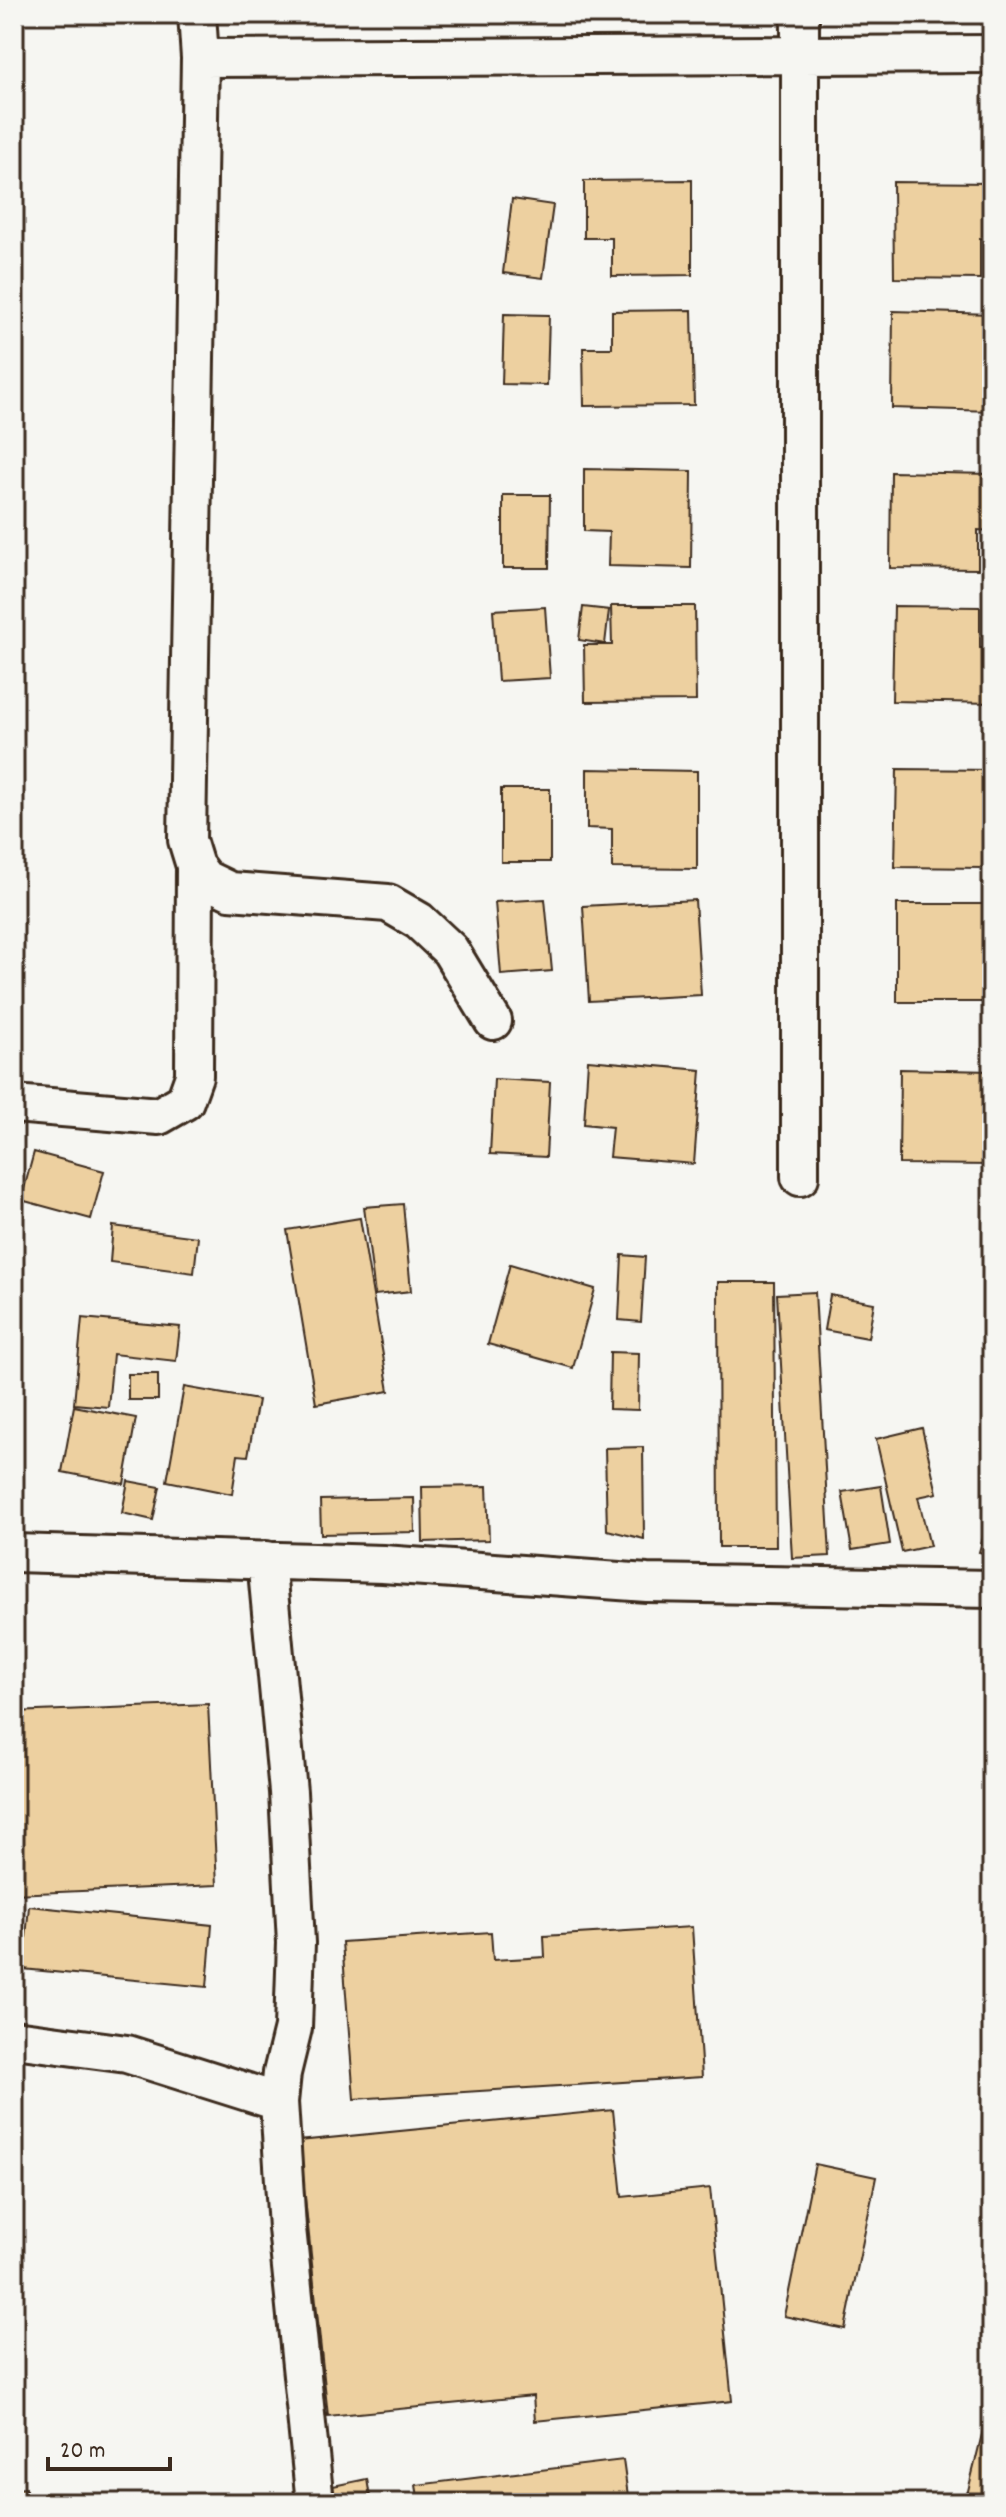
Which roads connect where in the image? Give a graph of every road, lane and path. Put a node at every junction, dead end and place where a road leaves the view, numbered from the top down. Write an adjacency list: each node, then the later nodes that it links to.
1 (197, 14): 5 (street)
2 (800, 14): 4 (street)
3 (992, 54): 4 (street)
4 (800, 55): 5 (street); 9 (street)
5 (200, 58): 6 (street)
6 (195, 866): 7 (street); 8 (street)
7 (493, 1021)
8 (14, 1104)
9 (800, 1177)
10 (14, 1553): 11 (street)
11 (266, 1560): 12 (street); 14 (street)
12 (992, 1589)
13 (14, 2039): 14 (street)
14 (279, 2102): 15 (street)
15 (315, 2503)

